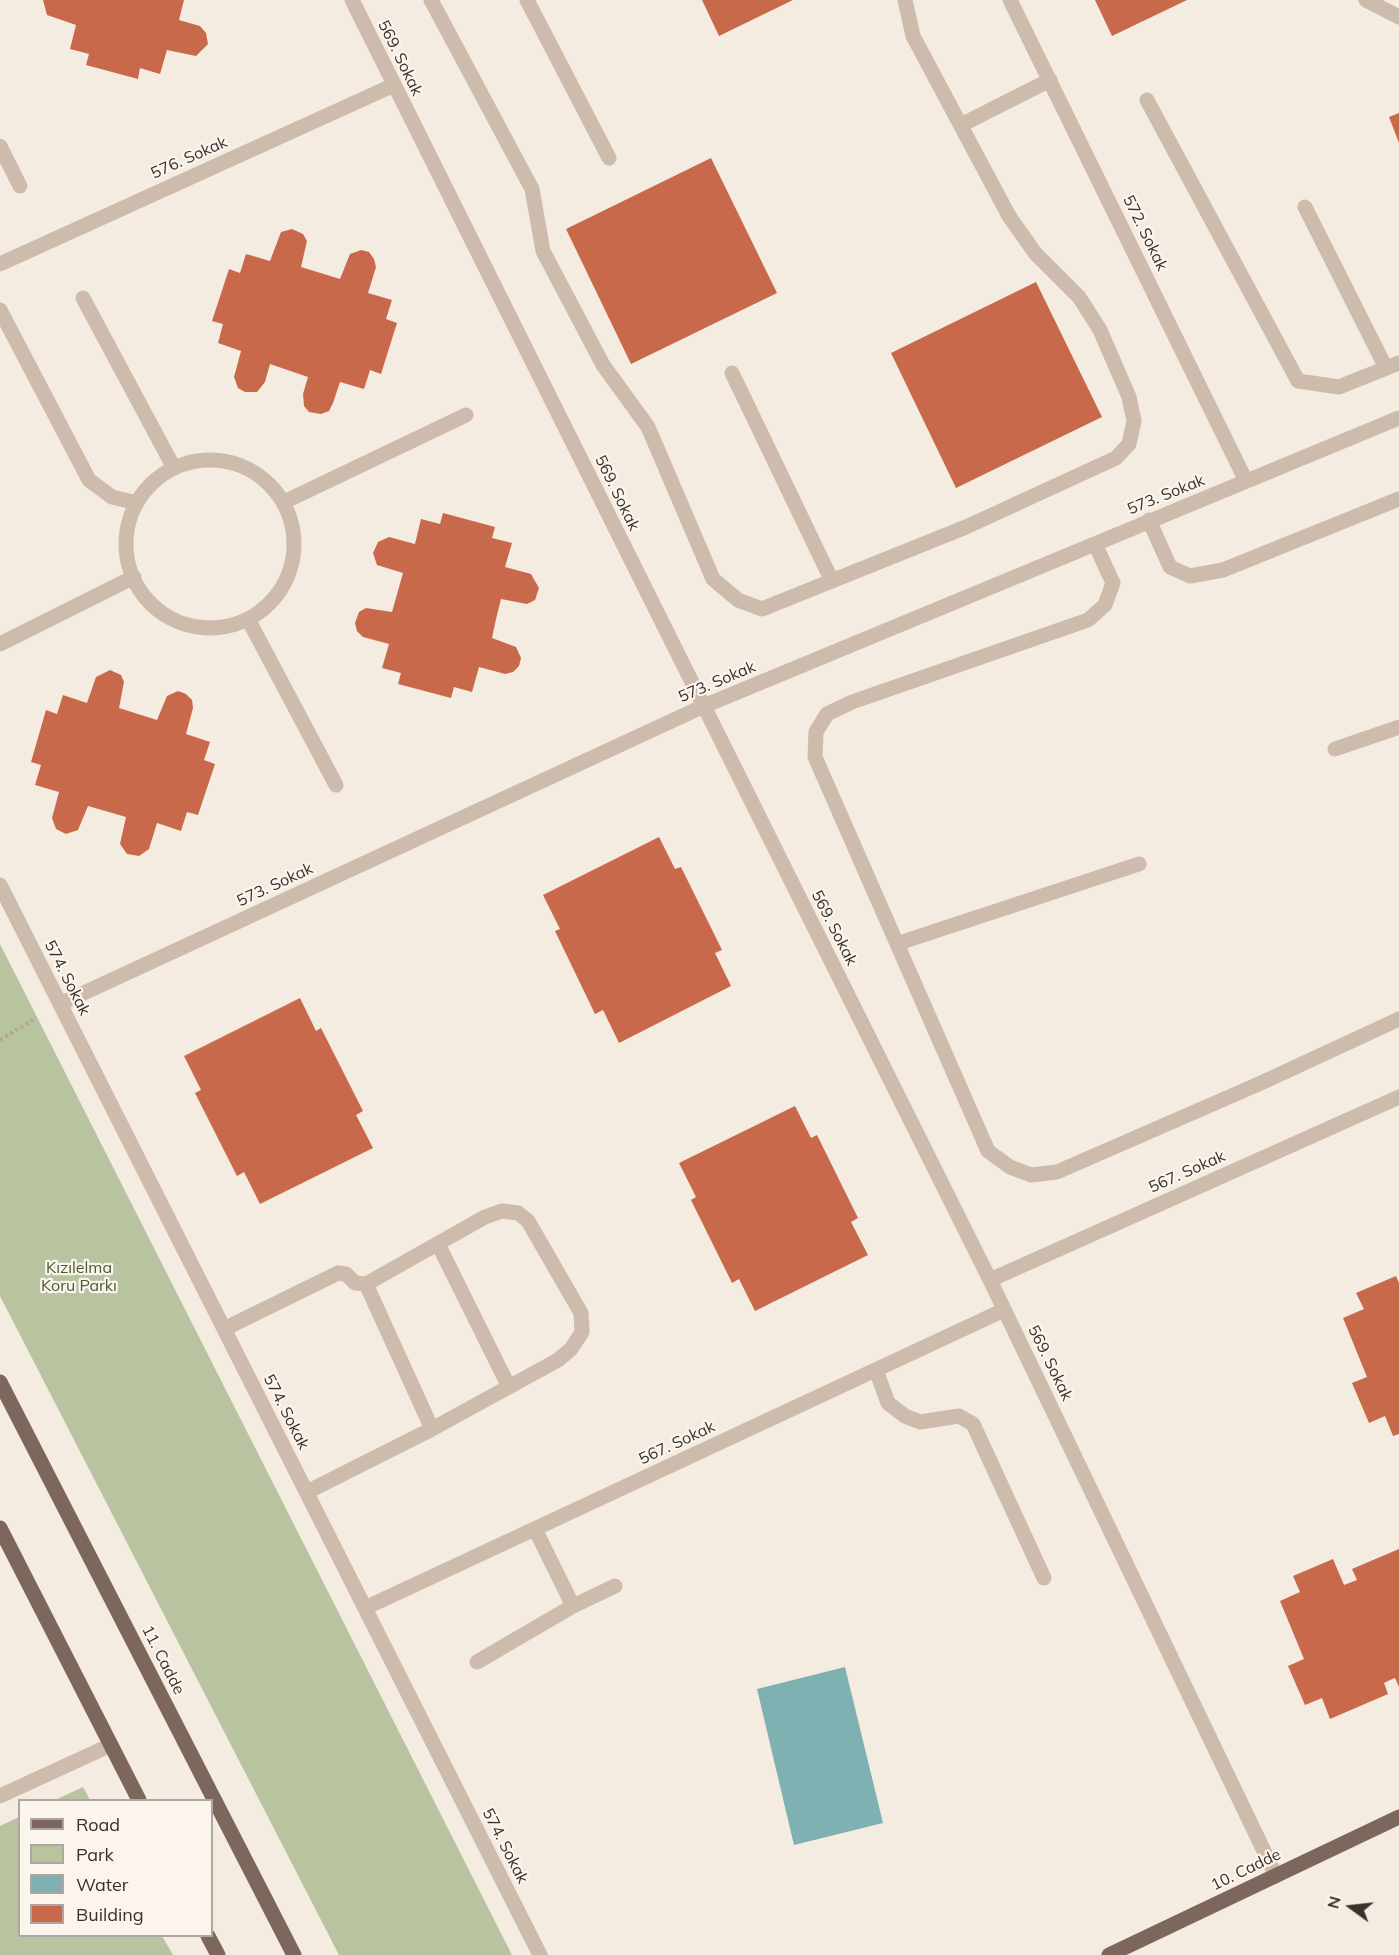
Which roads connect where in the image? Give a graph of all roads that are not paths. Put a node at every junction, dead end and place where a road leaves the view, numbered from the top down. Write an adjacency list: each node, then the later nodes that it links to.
1 (352, 0): 9 (street, 569. Sokak)
2 (431, 0): 31 (street)
3 (527, 0): 13 (street)
4 (905, 0): 11 (street)
5 (1010, 0): 8 (street, 572. Sokak)
6 (1366, 0): 7 (street)
7 (1399, 17)
8 (1050, 80): 11 (street); 24 (street, 572. Sokak)
9 (394, 85): 16 (street, 576. Sokak); 34 (street, 569. Sokak)
10 (1147, 100): 19 (street)
11 (961, 125): 31 (street)
12 (0, 146): 14 (street)
13 (609, 158)
14 (20, 186)
15 (1305, 207): 19 (street)
16 (0, 264)
17 (83, 298): 23 (street)
18 (0, 310): 27 (street)
19 (1392, 365)
20 (732, 373): 31 (street)
21 (466, 415): 26 (street)
22 (1399, 418): 24 (street, 573. Sokak)
23 (174, 468): 26 (street); 27 (street)
24 (1246, 481): 28 (street, 573. Sokak)
25 (1399, 499): 28 (street)
26 (284, 502): 32 (street)
27 (137, 503): 30 (street)
28 (1149, 520): 29 (street, 573. Sokak)
29 (1095, 544): 34 (street, 573. Sokak); 40 (street)
30 (134, 578): 32 (street); 33 (street)
31 (831, 579)
32 (248, 619): 37 (street)
33 (0, 644)
34 (704, 706): 41 (street, 573. Sokak); 45 (street, 569. Sokak)
35 (1399, 727): 36 (street)
36 (1335, 749)
37 (336, 785)
38 (1139, 864): 40 (street)
39 (0, 885): 41 (street, 574. Sokak)
40 (899, 943): 42 (street)
41 (60, 1004): 48 (street, 574. Sokak)
42 (1399, 1019)
43 (1399, 1097): 45 (street, 567. Sokak)
44 (438, 1244): 46 (street); 51 (street); 51 (street)
45 (990, 1280): 47 (street, 569. Sokak)
46 (366, 1284): 48 (street); 52 (street)
47 (1004, 1310): 49 (street, 567. Sokak); 65 (street, 569. Sokak)
48 (224, 1329): 53 (street, 574. Sokak)
49 (876, 1370): 55 (street, 567. Sokak); 56 (street)
50 (0, 1382): 68 (main road, 11. Cadde)
51 (508, 1387): 52 (street)
52 (432, 1430): 53 (street)
53 (307, 1492): 59 (street, 574. Sokak)
54 (0, 1528): 61 (main road)
55 (536, 1529): 58 (street); 59 (street, 567. Sokak)
56 (1044, 1578)
57 (615, 1586): 58 (street)
58 (573, 1606): 60 (street)
59 (365, 1608): 69 (street, 574. Sokak)
60 (477, 1662)
61 (111, 1745): 62 (street); 63 (main road)
62 (0, 1796)
63 (138, 1799)
64 (1399, 1816): 65 (main road, 10. Cadde)
65 (1276, 1876): 70 (main road, 10. Cadde)
66 (209, 1937): 67 (main road)
67 (218, 1955)
68 (294, 1955)
69 (540, 1955)
70 (1110, 1955)

